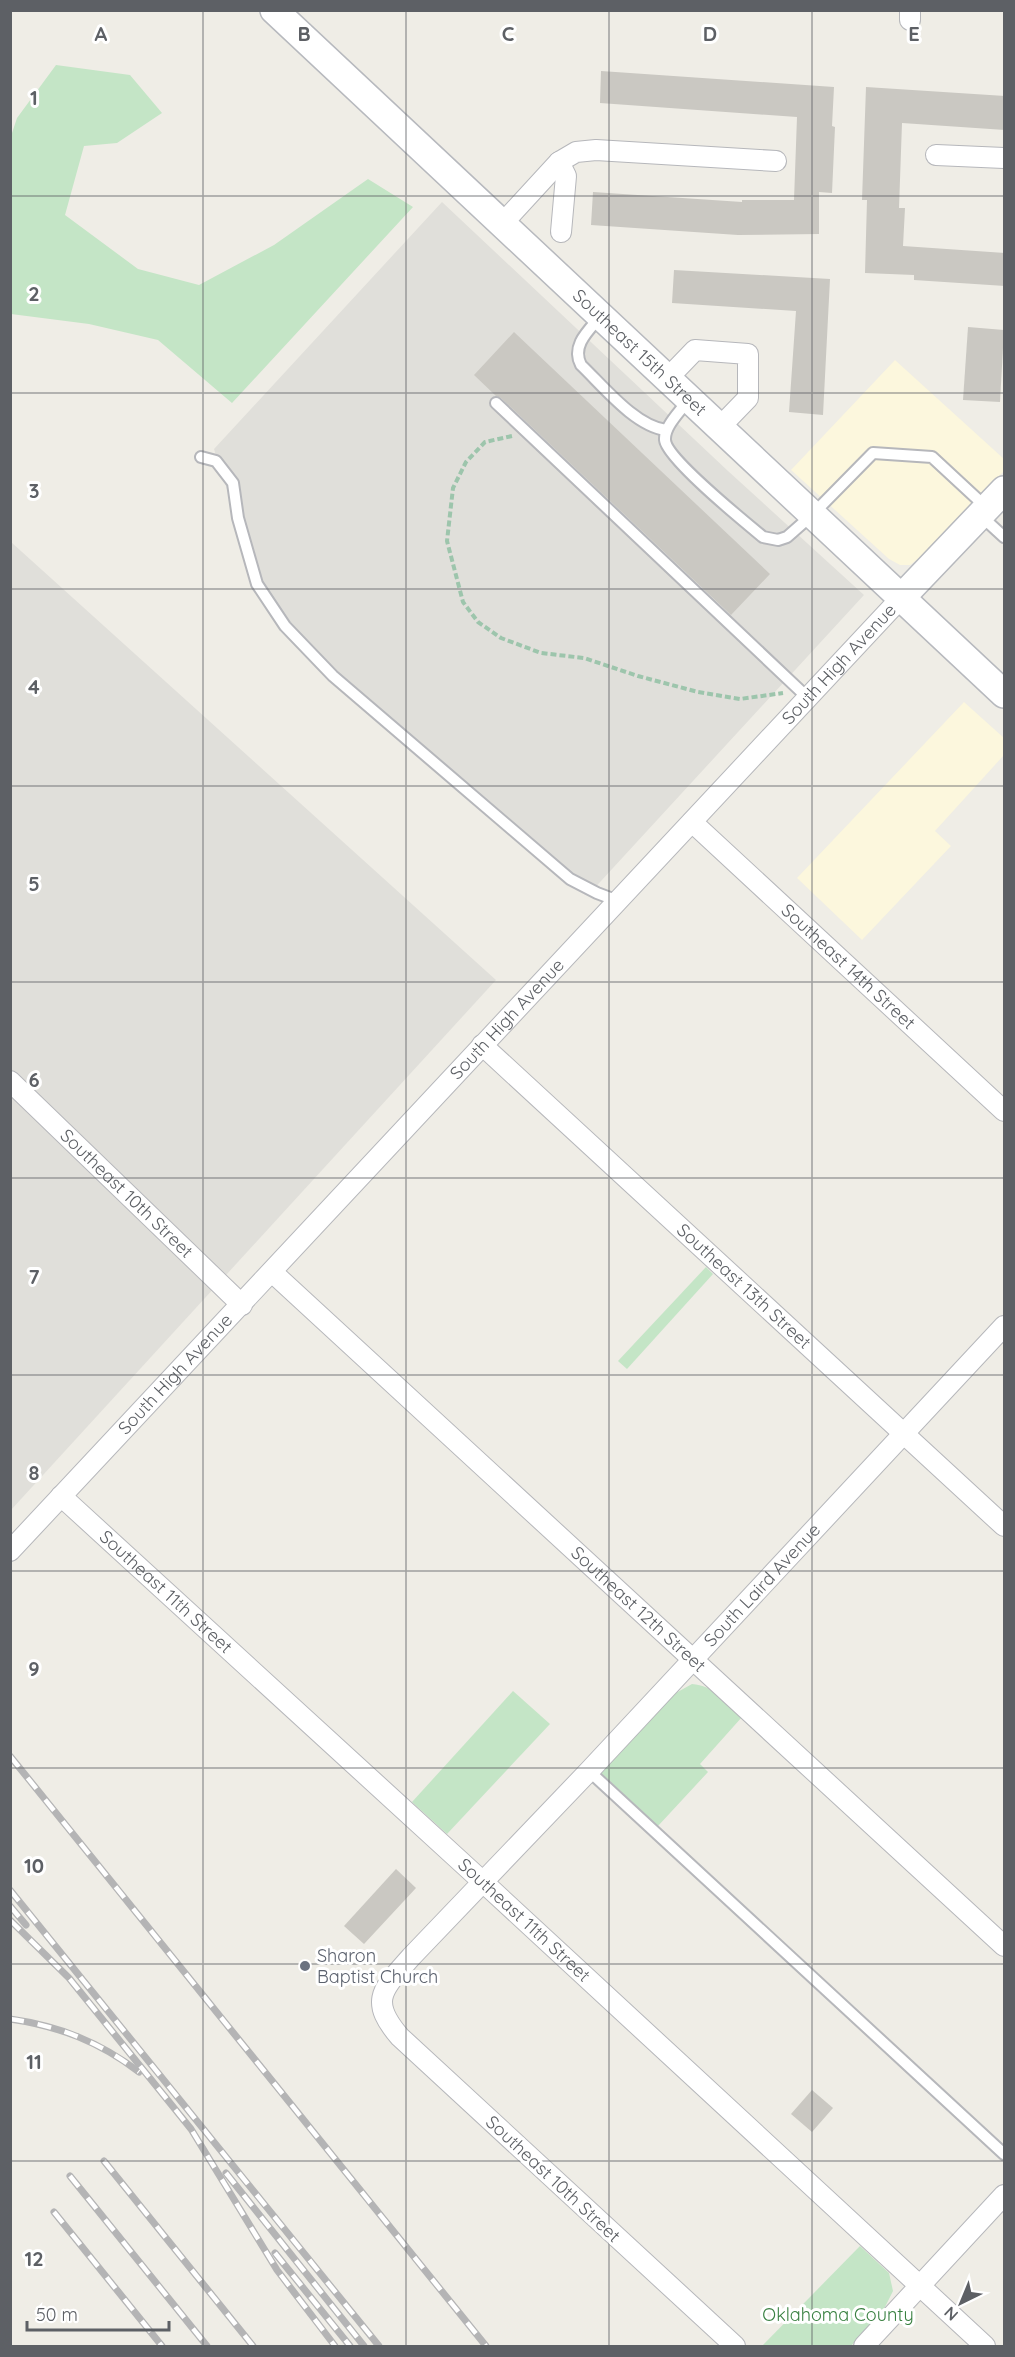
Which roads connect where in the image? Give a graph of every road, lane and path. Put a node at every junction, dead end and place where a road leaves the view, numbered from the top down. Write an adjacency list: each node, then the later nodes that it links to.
1 (274, 10): 6 (main road, Southeast 15th Street)
2 (936, 155): 3 (street)
3 (1005, 158)
4 (776, 161): 5 (street)
5 (559, 162): 6 (street); 7 (street)
6 (502, 224): 8 (main road, Southeast 15th Street)
7 (561, 232)
8 (600, 317): 9 (main road, Southeast 15th Street); 13 (lane)
9 (667, 379): 10 (main road, Southeast 15th Street); 12 (street)
10 (688, 400): 12 (main road, Southeast 15th Street); 13 (lane)
11 (496, 403): 20 (lane)
12 (719, 428): 17 (main road, Southeast 15th Street)
13 (666, 430): 17 (lane)
14 (514, 436): 20 (path)
15 (201, 457): 23 (lane)
16 (991, 504): 17 (lane); 18 (lane); 19 (main road, South High Avenue)
17 (812, 515): 19 (main road, Southeast 15th Street)
18 (1005, 537)
19 (900, 599): 20 (street, South High Avenue); 21 (main road, Southeast 15th Street)
20 (803, 693): 22 (street, South High Avenue)
21 (1004, 693)
22 (692, 822): 23 (street, South High Avenue); 26 (street, Southeast 14th Street)
23 (618, 901): 24 (street, South High Avenue)
24 (482, 1045): 27 (street, South High Avenue); 30 (street, Southeast 13th Street)
25 (10, 1081): 28 (street, Southeast 10th Street)
26 (1005, 1111)
27 (272, 1272): 28 (street, South High Avenue); 34 (street, Southeast 12th Street)
28 (242, 1305): 31 (street, South High Avenue)
29 (1005, 1326): 30 (street, South Laird Avenue)
30 (904, 1433): 32 (street, Southeast 13th Street); 34 (street, South Laird Avenue)
31 (61, 1497): 33 (street, South High Avenue); 36 (street, Southeast 11th Street)
32 (1005, 1526)
33 (10, 1551)
34 (693, 1658): 35 (street, South Laird Avenue); 37 (street, Southeast 12th Street)
35 (589, 1771): 36 (street, South Laird Avenue); 39 (lane)
36 (483, 1882): 38 (street, South Laird Avenue); 41 (street, Southeast 11th Street)
37 (1005, 1946)
38 (381, 2005): 42 (street, Southeast 10th Street)
39 (1005, 2154)
40 (1005, 2194): 41 (street)
41 (920, 2286): 43 (street); 44 (street, Southeast 11th Street)
42 (735, 2346)
43 (864, 2346)
44 (986, 2346)

